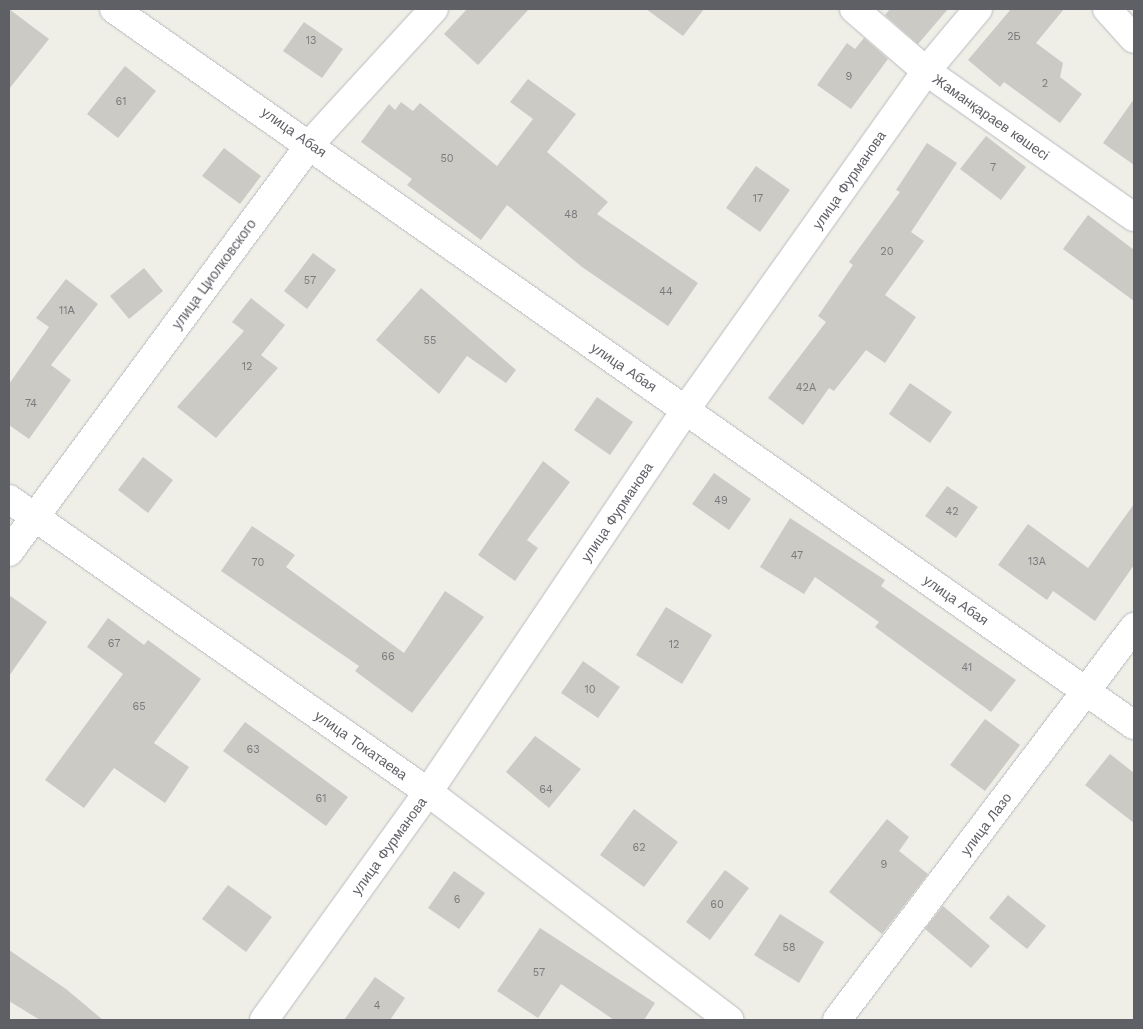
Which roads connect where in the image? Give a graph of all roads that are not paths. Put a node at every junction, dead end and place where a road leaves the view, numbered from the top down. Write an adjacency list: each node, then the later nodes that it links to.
1 (114, 9): 8 (street, улица Абая)
2 (434, 9): 8 (street, улица Циолковского)
3 (854, 9): 7 (street, Жаманқараев көшесі)
4 (978, 9): 7 (street, улица Фурманова)
5 (1107, 9): 6 (street)
6 (1134, 39)
7 (926, 70): 9 (street, Жаманқараев көшесі); 10 (street, улица Фурманова)
8 (311, 143): 10 (street, улица Абая); 12 (street, улица Циолковского)
9 (1134, 217)
10 (686, 409): 15 (street, улица Абая); 17 (street, улица Фурманова)
11 (9, 499): 12 (street, улица Токатаева)
12 (35, 518): 13 (street, улица Циолковского); 17 (street, улица Токатаева)
13 (9, 552)
14 (1134, 627): 15 (street, улица Лазо)
15 (1086, 692): 16 (street, улица Абая); 20 (street, улица Лазо)
16 (1134, 725)
17 (428, 792): 18 (street, улица Фурманова); 19 (street, улица Токатаева)
18 (264, 1020)
19 (730, 1020)
20 (837, 1020)

